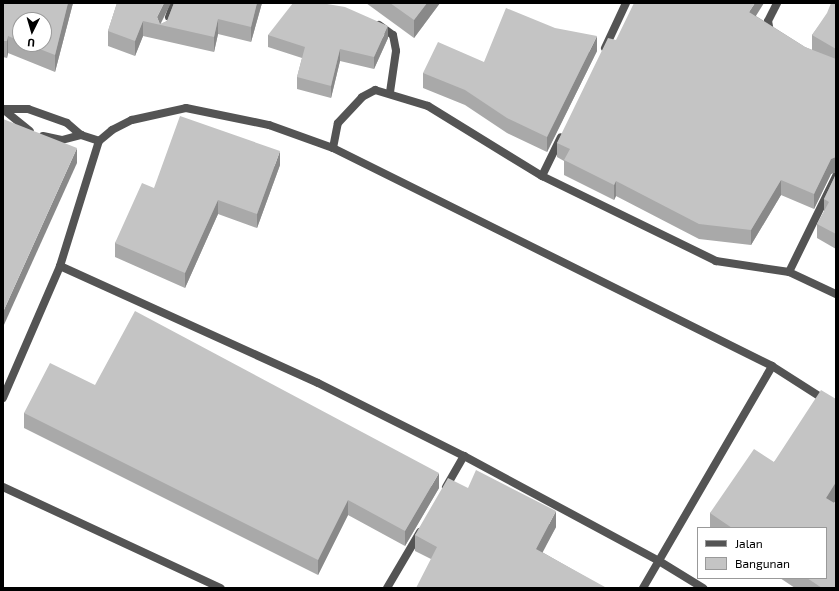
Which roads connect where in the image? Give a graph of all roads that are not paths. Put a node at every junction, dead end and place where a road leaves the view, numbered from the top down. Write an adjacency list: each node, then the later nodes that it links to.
1 (174, 3): 5 (street)
2 (626, 3): 7 (street)
3 (777, 3): 6 (street)
4 (366, 20): 8 (street)
5 (165, 27)
6 (781, 38)
7 (599, 60)
8 (390, 92): 13 (street); 14 (street)
9 (4, 110): 11 (street); 11 (street)
10 (565, 130): 14 (street)
11 (81, 136): 12 (street)
12 (99, 141): 13 (street); 16 (street)
13 (333, 148): 19 (street)
14 (542, 176): 17 (street)
15 (836, 176): 17 (street)
16 (60, 266): 20 (street); 22 (street)
17 (789, 272): 18 (street)
18 (836, 294)
19 (772, 366): 21 (street); 26 (street)
20 (3, 398)
21 (836, 407)
22 (464, 456): 24 (street); 26 (street)
23 (3, 487): 27 (street)
24 (439, 499)
25 (423, 527): 28 (street)
26 (659, 561): 29 (street); 30 (street)
27 (221, 588)
28 (388, 588)
29 (643, 588)
30 (703, 588)

